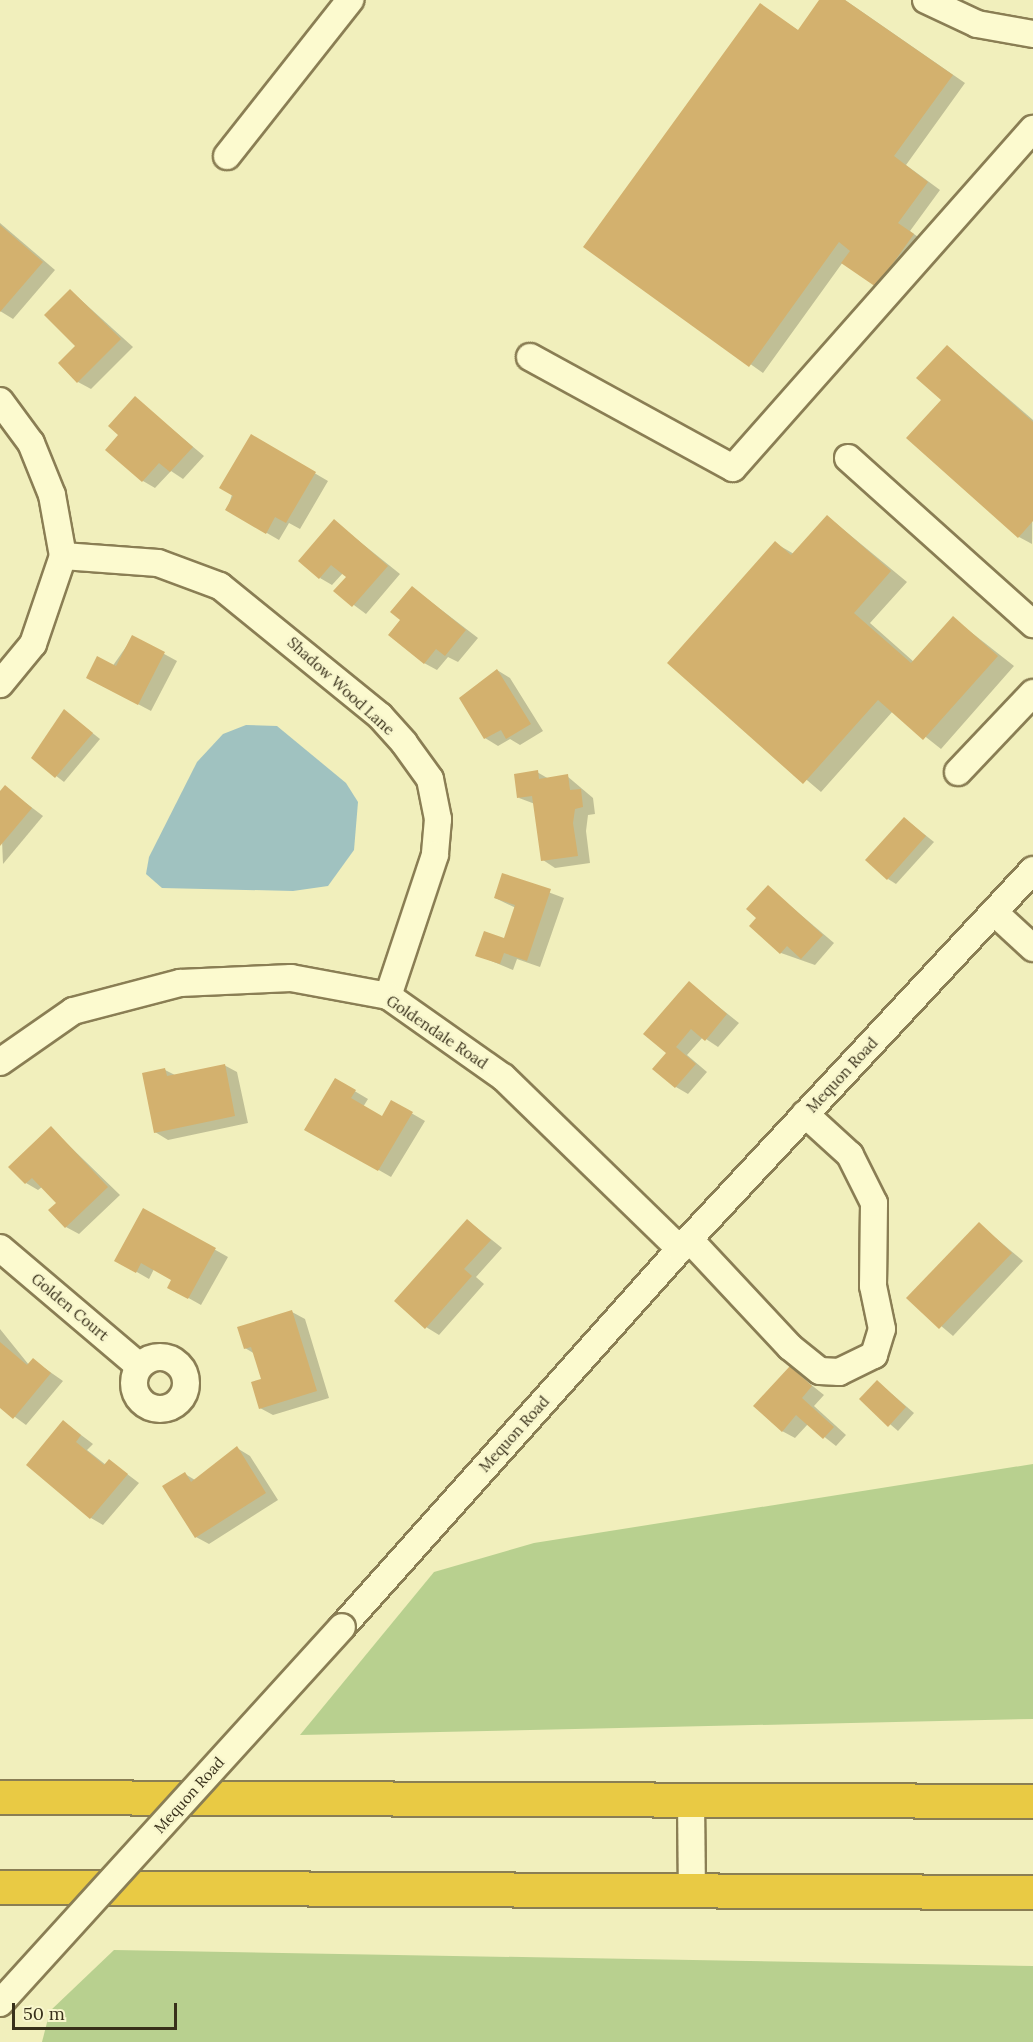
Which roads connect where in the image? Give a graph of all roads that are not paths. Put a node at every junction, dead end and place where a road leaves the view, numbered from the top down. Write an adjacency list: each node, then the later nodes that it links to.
1 (350, 0): 5 (street)
2 (926, 0): 3 (street)
3 (1033, 34)
4 (1033, 129): 6 (street)
5 (227, 156)
6 (530, 357)
7 (0, 401): 9 (street)
8 (848, 458): 10 (street)
9 (63, 556): 11 (street); 17 (street, Shadow Wood Lane)
10 (1033, 624)
11 (0, 684)
12 (1033, 693): 13 (street)
13 (958, 772)
14 (1033, 870): 15 (street, Mequon Road)
15 (994, 912): 16 (street); 19 (street, Mequon Road)
16 (1033, 948)
17 (388, 996): 18 (street, Goldendale Road); 20 (street, Goldendale Road)
18 (0, 1062)
19 (806, 1114): 20 (street, Mequon Road); 20 (street, Goldendale Road)
20 (684, 1244): 29 (street, Mequon Road, bridge)
21 (0, 1248): 22 (street, Golden Court)
22 (140, 1366)
23 (0, 1797): 24 (highway)
24 (691, 1800): 25 (highway); 27 (street)
25 (1033, 1801)
26 (0, 1887): 27 (highway)
27 (692, 1890): 28 (highway)
28 (1033, 1892)
29 (0, 2003)

